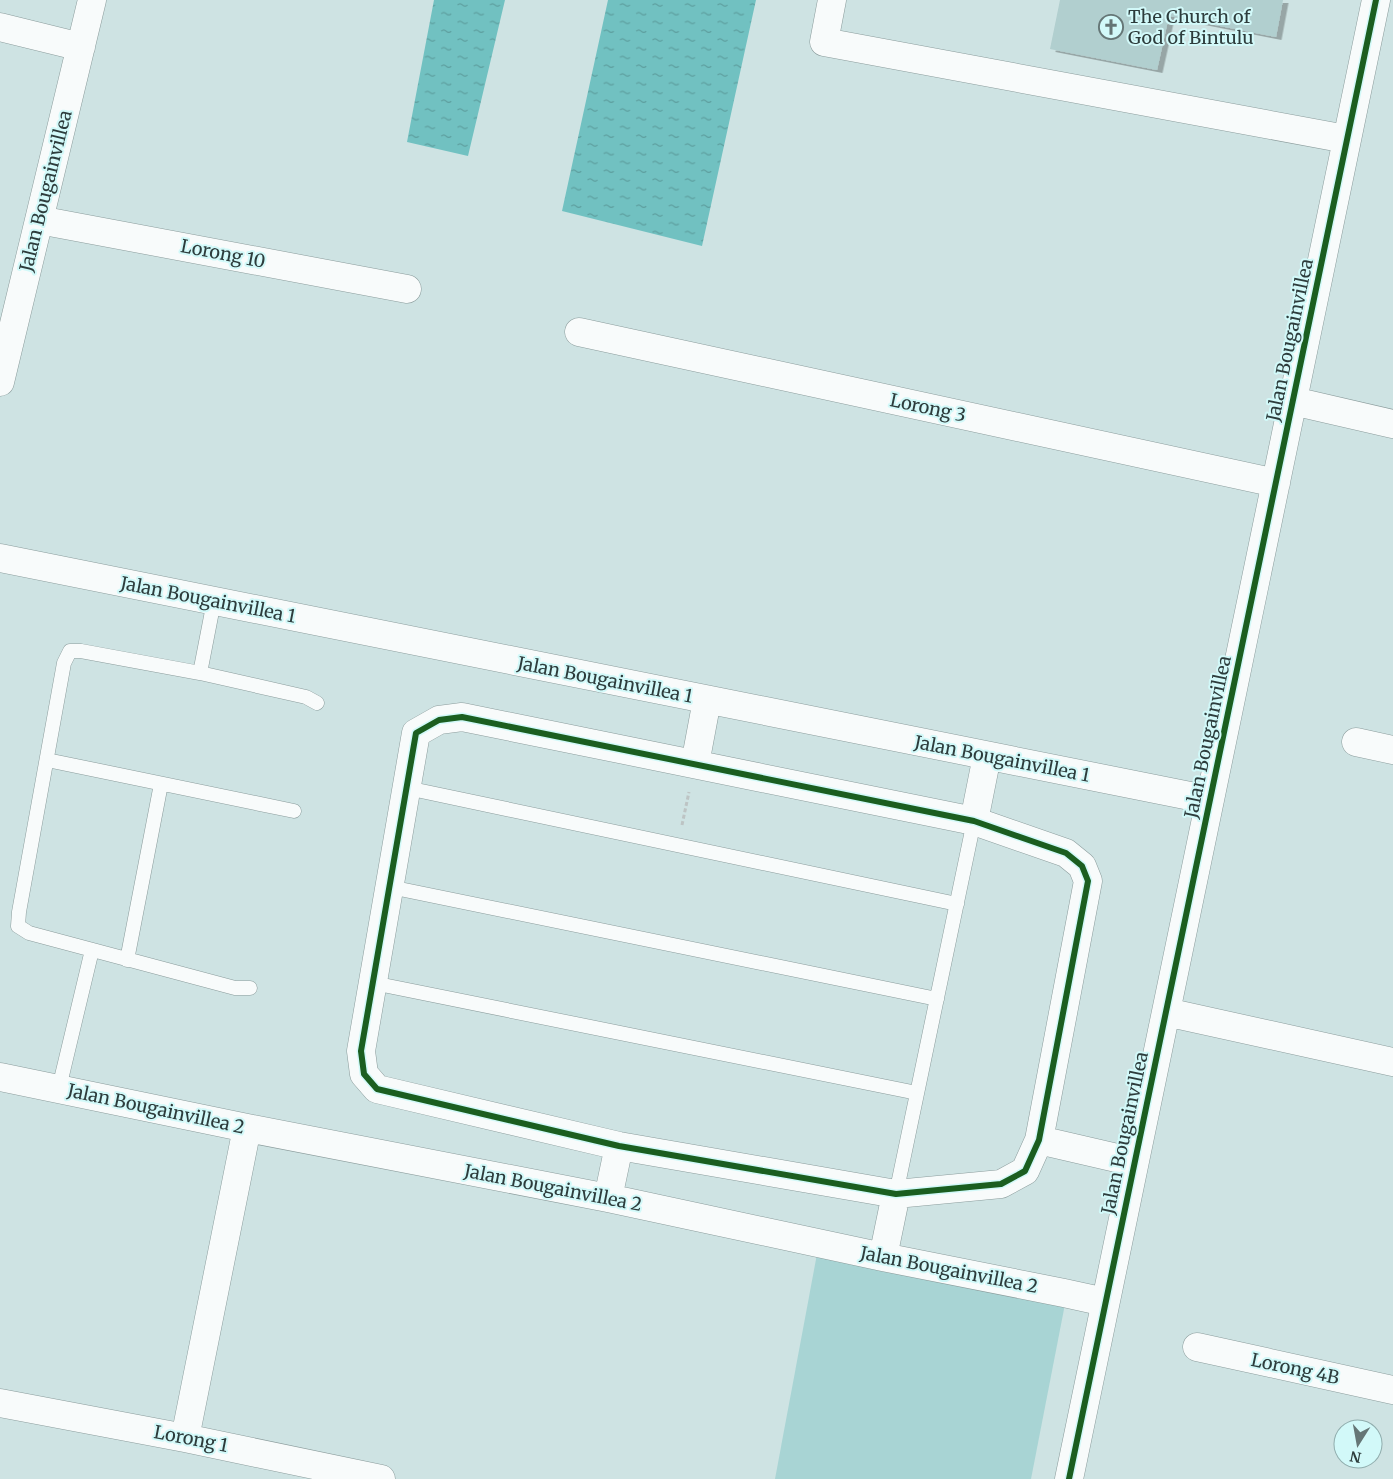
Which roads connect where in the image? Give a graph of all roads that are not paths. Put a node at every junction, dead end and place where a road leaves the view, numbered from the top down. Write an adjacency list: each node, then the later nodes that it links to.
1 (92, 0): 5 (street, Jalan Bougainvillea)
2 (832, 0): 6 (street)
3 (1376, 0): 6 (street, Jalan Bougainvillea)
4 (0, 27): 5 (street)
5 (81, 47): 7 (street, Jalan Bougainvillea)
6 (1346, 140): 11 (street, Jalan Bougainvillea)
7 (39, 220): 8 (street, Lorong 10); 10 (street, Jalan Bougainvillea)
8 (407, 289)
9 (579, 332): 13 (street, Lorong 3)
10 (0, 382)
11 (1293, 401): 12 (street); 13 (street, Jalan Bougainvillea)
12 (1393, 424)
13 (1276, 483): 26 (street, Jalan Bougainvillea)
14 (0, 558): 15 (street, Jalan Bougainvillea 1)
15 (214, 601): 16 (lane); 17 (street, Jalan Bougainvillea 1)
16 (200, 673): 18 (lane); 22 (lane)
17 (707, 700): 21 (street, Jalan Bougainvillea 1); 23 (street)
18 (316, 703)
19 (1356, 742): 20 (street)
20 (1393, 750)
21 (988, 756): 26 (street, Jalan Bougainvillea 1); 28 (street)
22 (47, 760): 24 (lane); 31 (lane)
23 (694, 764): 25 (street); 28 (street)
24 (161, 784): 27 (lane); 32 (lane)
25 (407, 788): 29 (street); 30 (lane)
26 (1210, 800): 36 (street, Jalan Bougainvillea)
27 (294, 811)
28 (974, 820): 30 (lane); 42 (street)
29 (390, 887): 33 (street); 35 (lane)
30 (957, 904): 35 (lane)
31 (92, 950): 32 (lane); 39 (lane)
32 (127, 960): 34 (lane)
33 (373, 983): 40 (lane); 43 (street)
34 (250, 988)
35 (937, 999): 40 (lane)
36 (1166, 1012): 37 (street); 44 (street, Jalan Bougainvillea)
37 (1393, 1062)
38 (0, 1077): 39 (street, Jalan Bougainvillea 2)
39 (59, 1088): 41 (street, Jalan Bougainvillea 2)
40 (918, 1093): 45 (lane)
41 (247, 1128): 46 (street, Jalan Bougainvillea 2); 52 (street)
42 (1039, 1140): 44 (street); 45 (street)
43 (619, 1146): 45 (street); 46 (street)
44 (1134, 1162): 48 (street, Jalan Bougainvillea)
45 (896, 1194): 47 (street)
46 (608, 1198): 47 (street, Jalan Bougainvillea 2)
47 (883, 1258): 48 (street, Jalan Bougainvillea 2)
48 (1105, 1302): 54 (street, Jalan Bougainvillea)
49 (1197, 1348): 50 (street, Lorong 4B)
50 (1393, 1390)
51 (0, 1403): 52 (street, Lorong 1)
52 (185, 1438): 53 (street, Lorong 1)
53 (381, 1479)
54 (1069, 1479)

